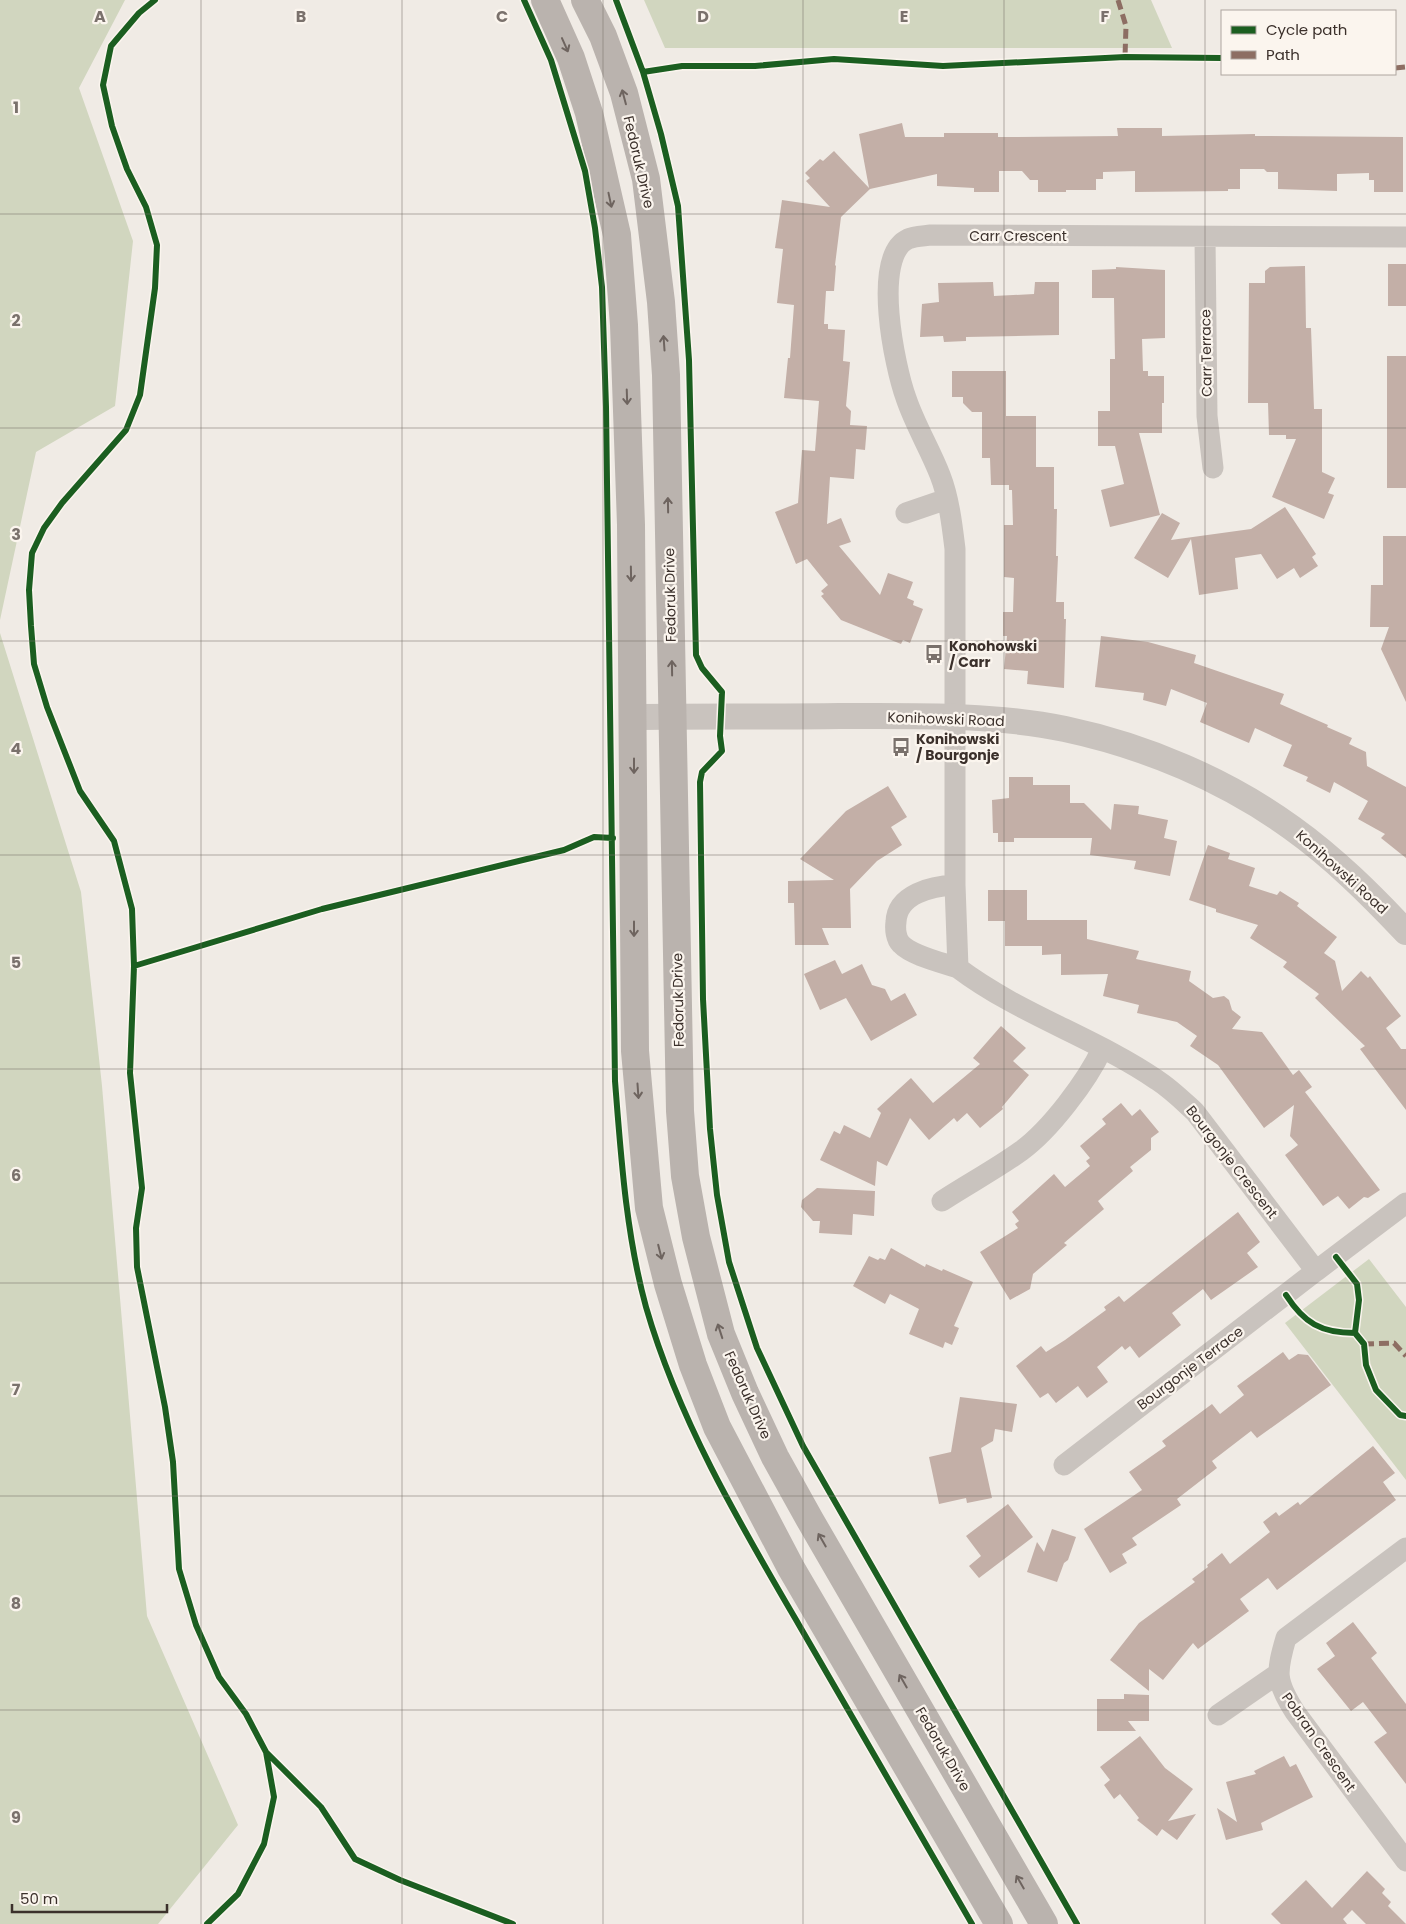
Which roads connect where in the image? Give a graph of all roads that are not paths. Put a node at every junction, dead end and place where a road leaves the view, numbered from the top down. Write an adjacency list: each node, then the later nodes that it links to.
1 (545, 0): 8 (main road, one-way to 8)
2 (585, 0): 9 (main road, Fedoruk Drive, one-way to 2)
3 (1204, 237): 4 (street, Carr Crescent); 5 (street, Carr Terrace); 6 (street, Carr Crescent)
4 (1406, 237)
5 (1213, 468)
6 (947, 499): 7 (street); 10 (street, Carr Crescent)
7 (906, 513)
8 (633, 717): 9 (street, Konihowski Road); 23 (main road, one-way to 23)
9 (673, 717): 10 (street, Konihowski Road); 24 (main road, Fedoruk Drive, one-way to 9)
10 (956, 719): 11 (street); 12 (street, Konihowski Road)
11 (955, 885): 13 (street); 13 (street, Bourgonje Crescent)
12 (1406, 932)
13 (958, 968): 14 (street, Bourgonje Crescent)
14 (1102, 1049): 15 (street); 17 (street, Bourgonje Crescent)
15 (942, 1201)
16 (1406, 1203): 17 (street)
17 (1316, 1271): 18 (street, Bourgonje Terrace)
18 (1064, 1465)
19 (1406, 1548): 20 (street, Pobran Crescent)
20 (1278, 1673): 21 (street); 22 (street, Pobran Crescent)
21 (1218, 1715)
22 (1406, 1861)
23 (999, 1924)
24 (1044, 1924)

